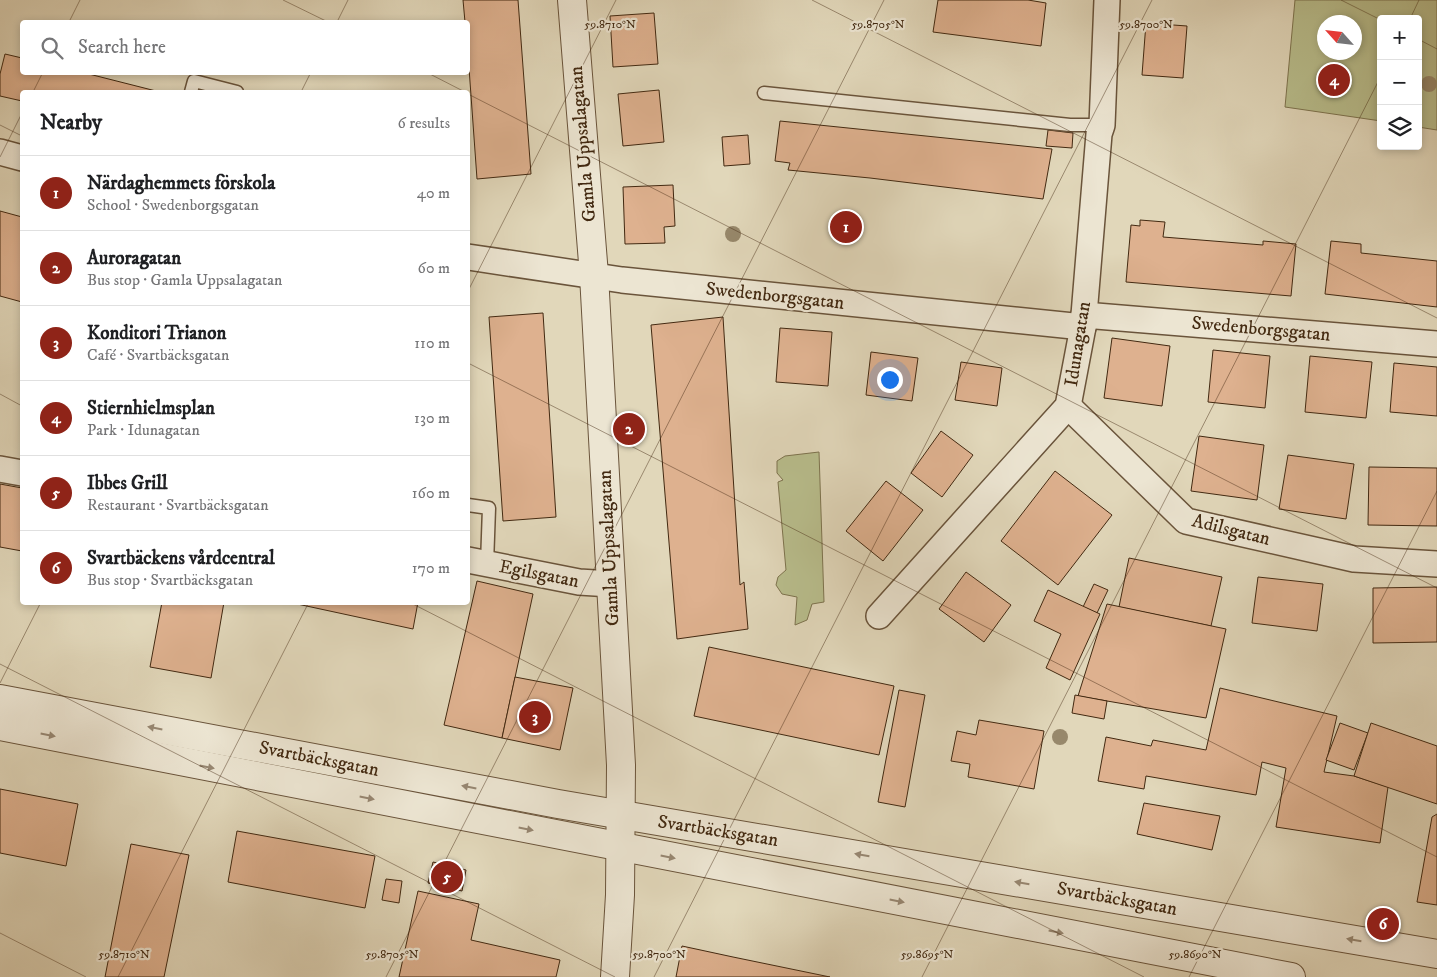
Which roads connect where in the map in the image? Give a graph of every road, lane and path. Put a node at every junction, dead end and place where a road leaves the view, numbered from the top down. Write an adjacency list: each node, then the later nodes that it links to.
1 (572, 0): 10 (street, Gamla Uppsalagatan)
2 (1107, 0): 6 (street, Idunagatan)
3 (192, 90): 4 (lane)
4 (229, 90)
5 (764, 93): 6 (lane)
6 (1102, 125): 11 (street, Idunagatan)
7 (0, 152): 8 (street)
8 (20, 157)
9 (470, 256): 10 (street, Swedenborgsgatan)
10 (594, 275): 11 (street, Swedenborgsgatan); 19 (street, Gamla Uppsalagatan)
11 (1084, 321): 12 (street, Swedenborgsgatan); 13 (street, Idunagatan)
12 (1437, 344)
13 (1068, 406): 18 (street, Adilsgatan); 20 (street, Idunagatan)
14 (0, 469): 15 (street)
15 (20, 473)
16 (470, 505): 17 (lane)
17 (477, 562): 19 (street, Egilsgatan)
18 (1437, 564)
19 (611, 584): 23 (street, Gamla Uppsalagatan)
20 (879, 616)
21 (0, 699): 23 (street, Svartbäcksgatan, one-way to 21)
22 (0, 726): 24 (street, Svartbäcksgatan, one-way to 24)
23 (621, 815): 24 (street, Gamla Uppsalagatan); 25 (street, Svartbäcksgatan, one-way to 23)
24 (621, 848): 26 (street, Gamla Uppsalagatan); 27 (street, Svartbäcksgatan, one-way to 27)
25 (1437, 954)
26 (615, 977)
27 (1291, 977)

